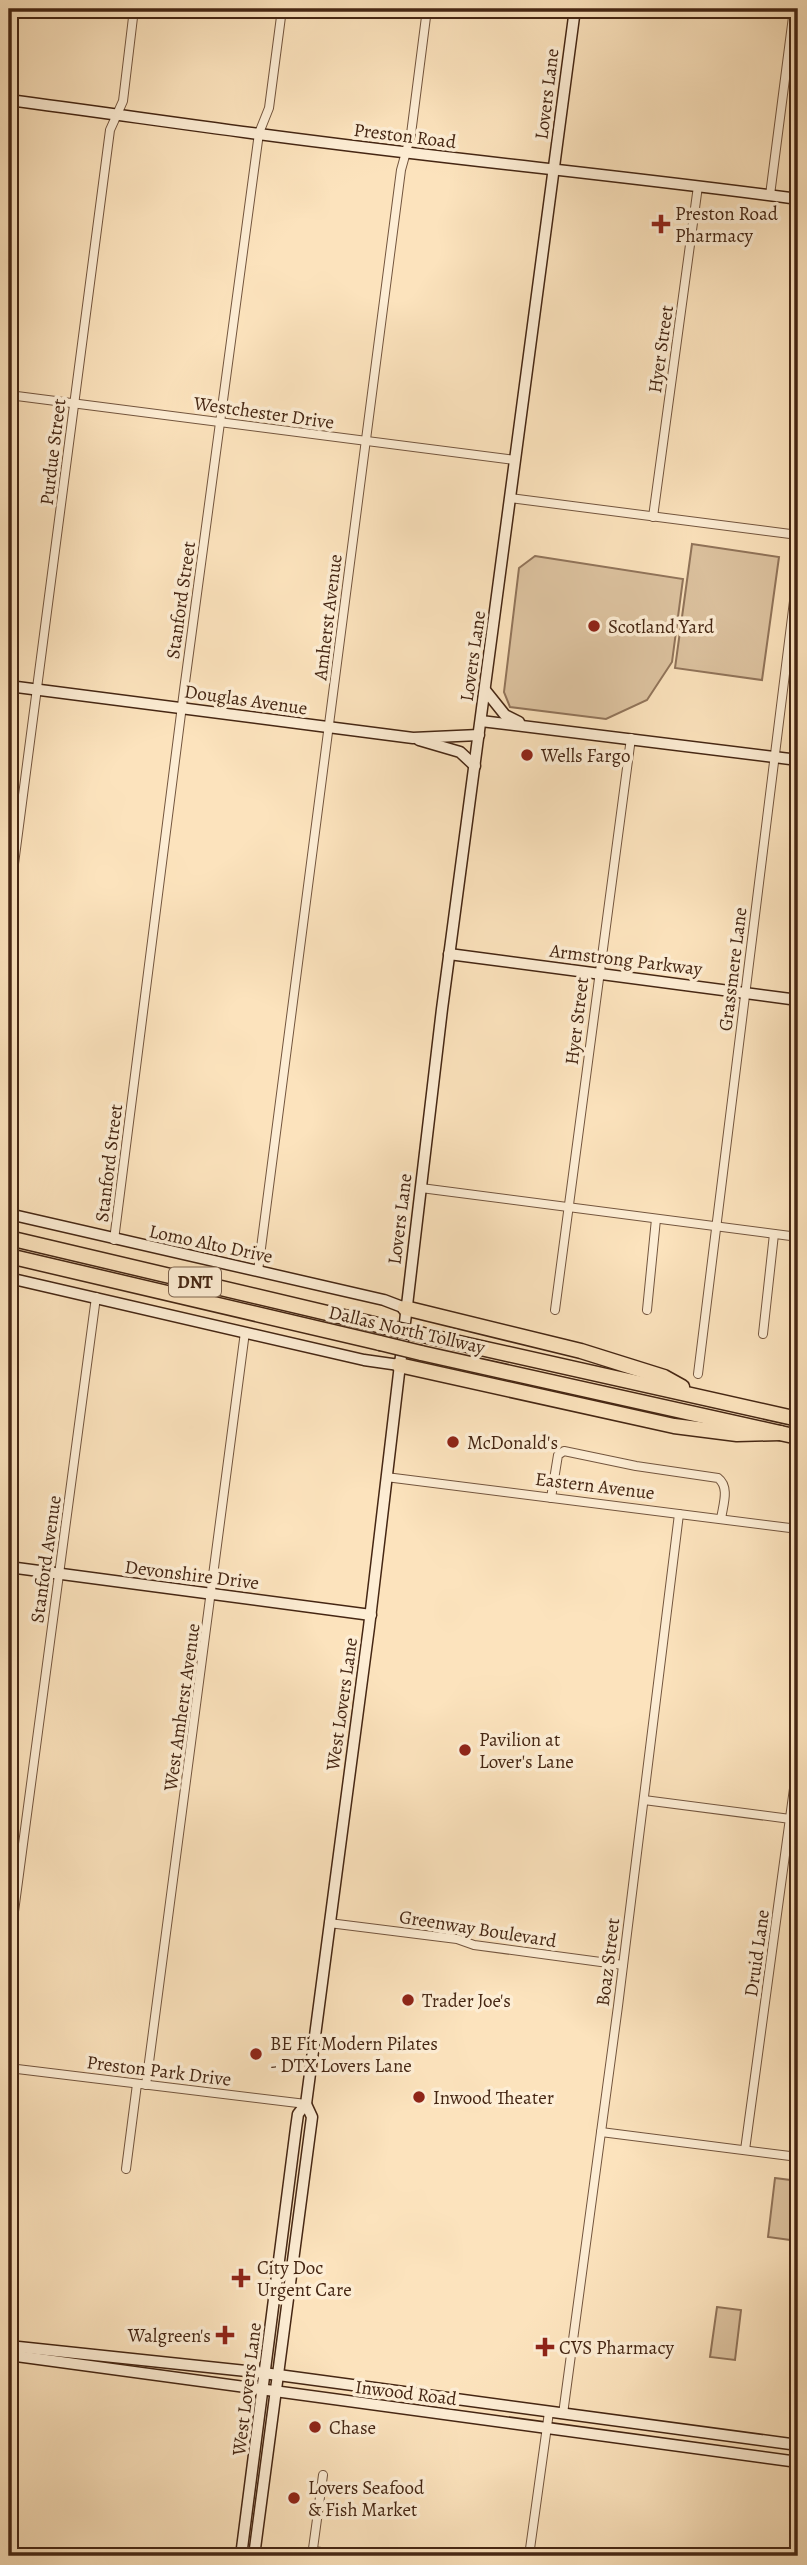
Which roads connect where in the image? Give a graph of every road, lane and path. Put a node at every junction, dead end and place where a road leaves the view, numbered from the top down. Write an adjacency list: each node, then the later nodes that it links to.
1 (134, 9): 7 (street, Purdue Street)
2 (282, 9): 8 (street, Stanford Street)
3 (427, 9): 9 (street, Amherst Avenue)
4 (575, 9): 10 (main road, Lovers Lane)
5 (794, 9): 12 (street)
6 (9, 100): 7 (main road, Preston Road)
7 (117, 114): 8 (main road, Preston Road); 15 (street, Purdue Street)
8 (259, 133): 9 (main road, Preston Road); 16 (street, Stanford Street)
9 (406, 153): 10 (main road, Preston Road); 17 (street, Amherst Avenue)
10 (554, 170): 11 (main road, Preston Road); 18 (main road, Lovers Lane)
11 (698, 186): 12 (main road, Preston Road); 20 (street, Hyer Street)
12 (769, 195): 13 (main road, Preston Road)
13 (798, 199)
14 (9, 395): 15 (street, Westchester Drive)
15 (74, 403): 16 (street, Westchester Drive); 24 (street, Purdue Street)
16 (220, 422): 17 (street, Westchester Drive); 26 (street, Stanford Street)
17 (366, 442): 18 (street, Westchester Drive); 29 (street, Amherst Avenue)
18 (515, 460): 19 (main road, Lovers Lane)
19 (510, 498): 20 (street); 25 (main road, Lovers Lane)
20 (653, 517): 21 (street)
21 (798, 535)
22 (798, 569): 33 (street, Grassmere Lane)
23 (9, 686): 24 (main road, Douglas Avenue)
24 (36, 690): 26 (main road, Douglas Avenue); 36 (street, Purdue Street)
25 (485, 690): 27 (main road, Lovers Lane); 28 (main road)
26 (181, 708): 29 (main road, Douglas Avenue); 49 (street, Stanford Street)
27 (481, 720): 28 (main road); 30 (main road, Lovers Lane)
28 (524, 725): 32 (main road)
29 (329, 728): 31 (main road, Douglas Avenue); 51 (street, Amherst Avenue)
30 (479, 735): 31 (main road, Douglas Avenue); 35 (main road, Lovers Lane)
31 (413, 738): 35 (main road)
32 (631, 738): 33 (main road); 38 (street, Hyer Street)
33 (776, 757): 34 (main road); 39 (street, Grassmere Lane)
34 (798, 760)
35 (475, 766): 37 (main road, Lovers Lane)
36 (9, 902)
37 (449, 954): 38 (main road, Armstrong Parkway); 41 (main road, Lovers Lane)
38 (598, 974): 39 (main road, Armstrong Parkway); 42 (street, Hyer Street)
39 (745, 993): 40 (main road, Armstrong Parkway); 45 (street, Grassmere Lane)
40 (798, 1000)
41 (421, 1188): 42 (street); 54 (main road, Lovers Lane)
42 (568, 1208): 44 (street); 55 (street, Hyer Street)
43 (9, 1214): 49 (main road, Lomo Alto Drive)
44 (656, 1219): 45 (street); 56 (street)
45 (716, 1226): 46 (street); 60 (street, Grassmere Lane)
46 (774, 1234): 47 (street); 58 (street)
47 (798, 1237)
48 (9, 1238): 61 (highway, Dallas North Tollway / DNT, bridge)
49 (114, 1240): 51 (main road, Lomo Alto Drive)
50 (9, 1256): 63 (highway, Dallas North Tollway / DNT, bridge)
51 (258, 1272): 54 (main road, Lomo Alto Drive)
52 (9, 1278): 53 (main road)
53 (96, 1297): 57 (main road); 71 (street, Stanford Avenue)
54 (405, 1308): 59 (main road, West Lovers Lane); 61 (highway)
55 (555, 1310)
56 (647, 1310)
57 (245, 1332): 59 (main road); 72 (street, West Amherst Avenue)
58 (763, 1334)
59 (399, 1365): 63 (highway); 65 (main road, West Lovers Lane)
60 (698, 1374)
61 (702, 1397): 62 (highway, Dallas North Tollway / DNT)
62 (798, 1419)
63 (780, 1433): 64 (highway, Dallas North Tollway / DNT)
64 (798, 1437)
65 (386, 1477): 66 (street, Eastern Avenue); 73 (main road, West Lovers Lane)
66 (551, 1498): 67 (street, Eastern Avenue); 68 (street)
67 (679, 1514): 68 (street, Eastern Avenue); 75 (street, Boaz Street)
68 (721, 1519): 69 (street, Eastern Avenue)
69 (798, 1529)
70 (9, 1567): 71 (main road, Devonshire Drive)
71 (59, 1575): 72 (main road, Devonshire Drive); 78 (street, Stanford Avenue)
72 (212, 1595): 73 (main road, Devonshire Drive); 81 (street, West Amherst Avenue)
73 (371, 1615): 77 (main road, West Lovers Lane)
74 (798, 1759): 76 (street, Druid Lane)
75 (644, 1800): 76 (street); 79 (street, Boaz Street)
76 (794, 1820): 84 (street, Druid Lane)
77 (329, 1923): 79 (street, Greenway Boulevard); 82 (main road, West Lovers Lane)
78 (9, 1949)
79 (623, 1965): 83 (street, Boaz Street)
80 (9, 2068): 81 (street, Preston Park Drive)
81 (142, 2085): 82 (street, Preston Park Drive); 86 (street, West Amherst Avenue)
82 (306, 2104): 87 (main road, West Lovers Lane); 88 (main road, West Lovers Lane)
83 (601, 2132): 84 (street); 98 (street, Boaz Street)
84 (745, 2150): 85 (street)
85 (798, 2157)
86 (126, 2169)
87 (295, 2252): 88 (main road); 94 (main road, West Lovers Lane)
88 (280, 2258): 92 (main road, West Lovers Lane)
89 (9, 2346): 91 (main road, Inwood Road)
90 (9, 2355): 93 (main road, Inwood Road)
91 (143, 2360): 92 (main road, Inwood Road); 93 (main road)
92 (265, 2373): 94 (main road, Inwood Road); 95 (main road, West Lovers Lane)
93 (141, 2374): 95 (main road, Inwood Road)
94 (278, 2375): 96 (main road, West Lovers Lane); 97 (main road, Inwood Road)
95 (263, 2390): 96 (main road, Inwood Road); 105 (main road, West Lovers Lane)
96 (276, 2392): 99 (main road, Inwood Road); 106 (main road, West Lovers Lane)
97 (549, 2413): 98 (main road, Inwood Road); 99 (street)
98 (563, 2414): 100 (main road); 101 (main road, Inwood Road)
99 (547, 2428): 100 (main road, Inwood Road); 108 (street)
100 (561, 2430): 102 (main road, Inwood Road)
101 (798, 2445)
102 (798, 2462)
103 (323, 2475): 104 (street)
104 (313, 2554): 107 (street)
105 (241, 2556)
106 (254, 2556)
107 (354, 2556)
108 (529, 2556)

